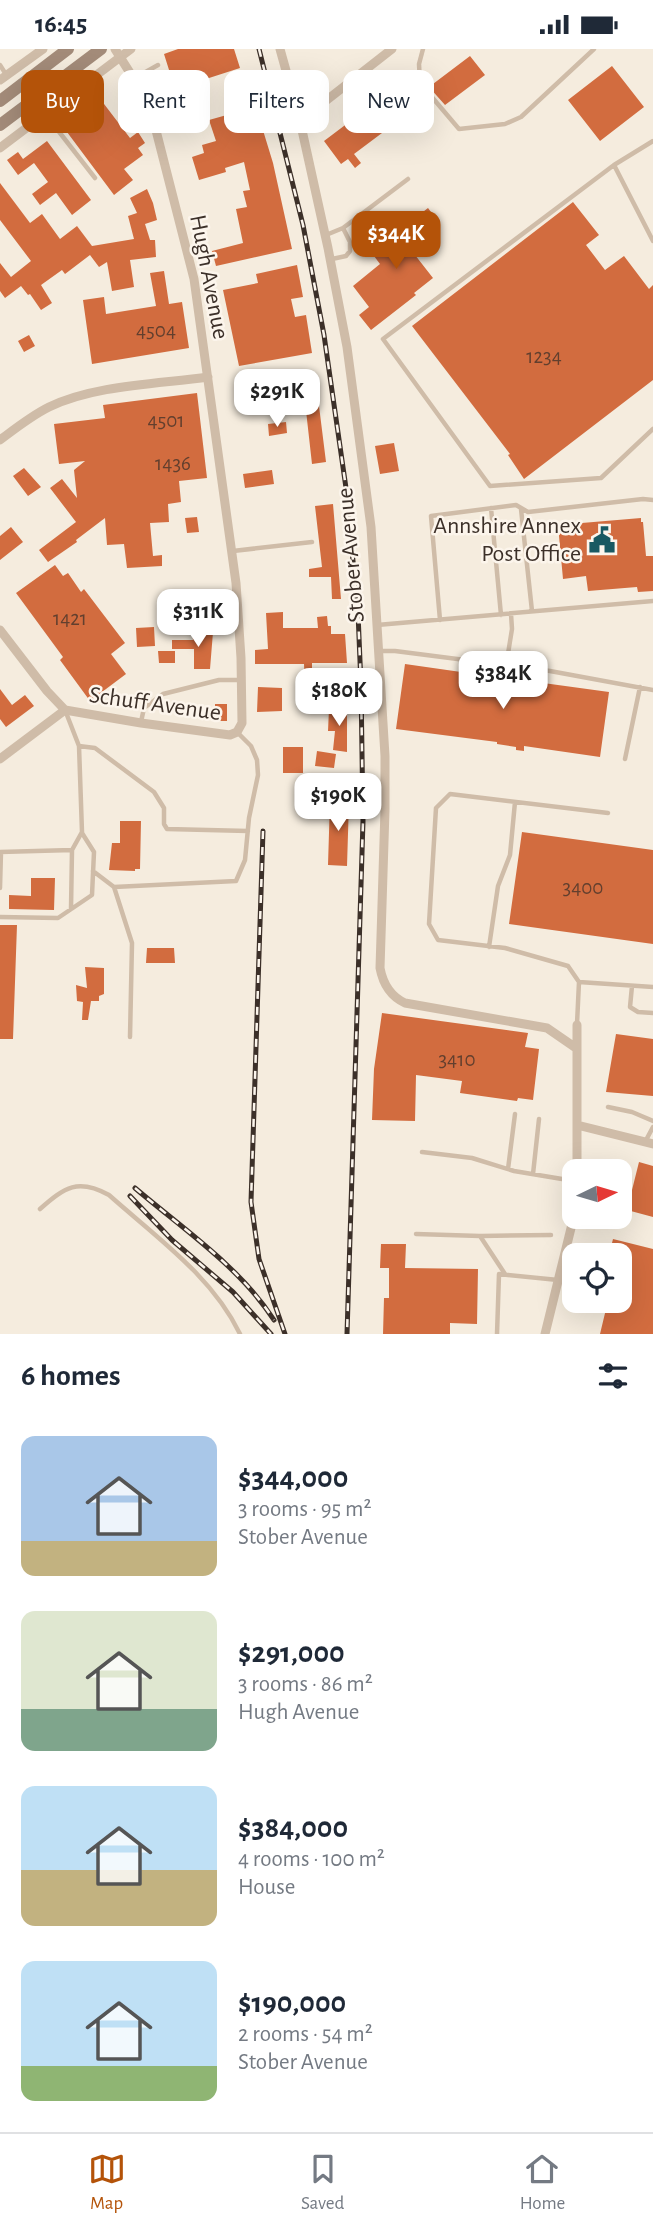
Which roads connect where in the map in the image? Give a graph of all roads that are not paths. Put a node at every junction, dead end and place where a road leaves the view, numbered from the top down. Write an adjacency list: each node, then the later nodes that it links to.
1 (43, 49): 17 (street)
2 (68, 49): 20 (main road)
3 (101, 49): 21 (main road)
4 (131, 49): 9 (street)
5 (280, 49): 15 (street, Stober Avenue)
6 (392, 49): 16 (street)
7 (423, 49): 8 (lane)
8 (594, 49)
9 (118, 53): 12 (street); 13 (street, Hugh Avenue)
10 (0, 65): 17 (lane)
11 (158, 65): 14 (lane)
12 (98, 70)
13 (128, 70)
14 (149, 70)
15 (286, 70)
16 (366, 70)
17 (3, 78)
18 (343, 88): 19 (street)
19 (329, 99)
20 (0, 101)
21 (0, 125)
22 (21, 132): 27 (street)
23 (60, 133): 29 (lane)
24 (157, 133): 35 (street, Hugh Avenue)
25 (303, 133): 32 (street, Stober Avenue)
26 (653, 141): 28 (lane)
27 (0, 148)
28 (614, 165): 33 (lane); 36 (lane)
29 (95, 178)
30 (408, 179): 31 (lane)
31 (343, 227): 32 (lane); 34 (lane)
32 (325, 235): 34 (street, Stober Avenue)
33 (653, 241)
34 (330, 260): 48 (street, Stober Avenue)
35 (208, 377): 37 (street); 42 (street, Hugh Avenue)
36 (653, 429)
37 (0, 440)
38 (653, 501): 40 (lane)
39 (491, 508): 40 (lane); 46 (lane); 47 (lane)
40 (521, 508): 44 (lane)
41 (312, 542): 42 (lane)
42 (232, 551): 52 (street, Hugh Avenue)
43 (653, 601): 44 (lane)
44 (532, 612): 45 (lane)
45 (511, 614): 46 (lane); 51 (lane)
46 (501, 615): 47 (lane)
47 (440, 619): 48 (lane)
48 (377, 625): 50 (street, Stober Avenue)
49 (0, 629): 55 (street)
50 (378, 651): 51 (lane); 79 (street, Stober Avenue)
51 (506, 666): 53 (lane)
52 (242, 680): 56 (lane); 57 (street, Hugh Avenue)
53 (640, 687): 54 (lane); 60 (lane)
54 (653, 690)
55 (65, 710): 56 (street, Schuff Avenue); 58 (lane); 59 (street, Schuff Avenue)
56 (141, 723): 57 (street, Schuff Avenue)
57 (237, 732): 63 (lane)
58 (79, 746): 63 (lane); 64 (lane)
59 (0, 759)
60 (625, 759)
61 (515, 802): 62 (lane); 72 (lane); 72 (lane)
62 (608, 813)
63 (248, 831): 68 (lane)
64 (82, 832): 65 (lane); 67 (lane)
65 (72, 850): 66 (lane); 70 (lane)
66 (1, 852): 69 (lane)
67 (93, 871): 68 (lane); 70 (lane)
68 (114, 887): 78 (lane)
69 (0, 888)
70 (71, 909): 71 (lane)
71 (0, 917)
72 (489, 947): 73 (lane)
73 (579, 982): 74 (lane); 77 (lane)
74 (632, 986): 75 (lane); 76 (lane)
75 (653, 987)
76 (653, 1013)
77 (577, 1025): 79 (street)
78 (130, 1037)
79 (576, 1048): 84 (street)
80 (608, 1107): 83 (lane)
81 (515, 1114): 88 (lane)
82 (539, 1119): 89 (lane)
83 (653, 1124): 85 (lane)
84 (577, 1125): 85 (street); 87 (street)
85 (649, 1143)
86 (422, 1152): 88 (lane)
87 (578, 1159)
88 (508, 1169): 89 (lane)
89 (533, 1174): 90 (lane)
90 (562, 1179)
91 (40, 1209): 98 (lane)
92 (571, 1229): 97 (street)
93 (416, 1234): 95 (lane)
94 (551, 1235): 95 (lane)
95 (480, 1236): 96 (lane)
96 (505, 1274): 97 (lane); 99 (lane)
97 (559, 1280): 100 (street)
98 (240, 1334)
99 (497, 1334)
100 (545, 1334)

